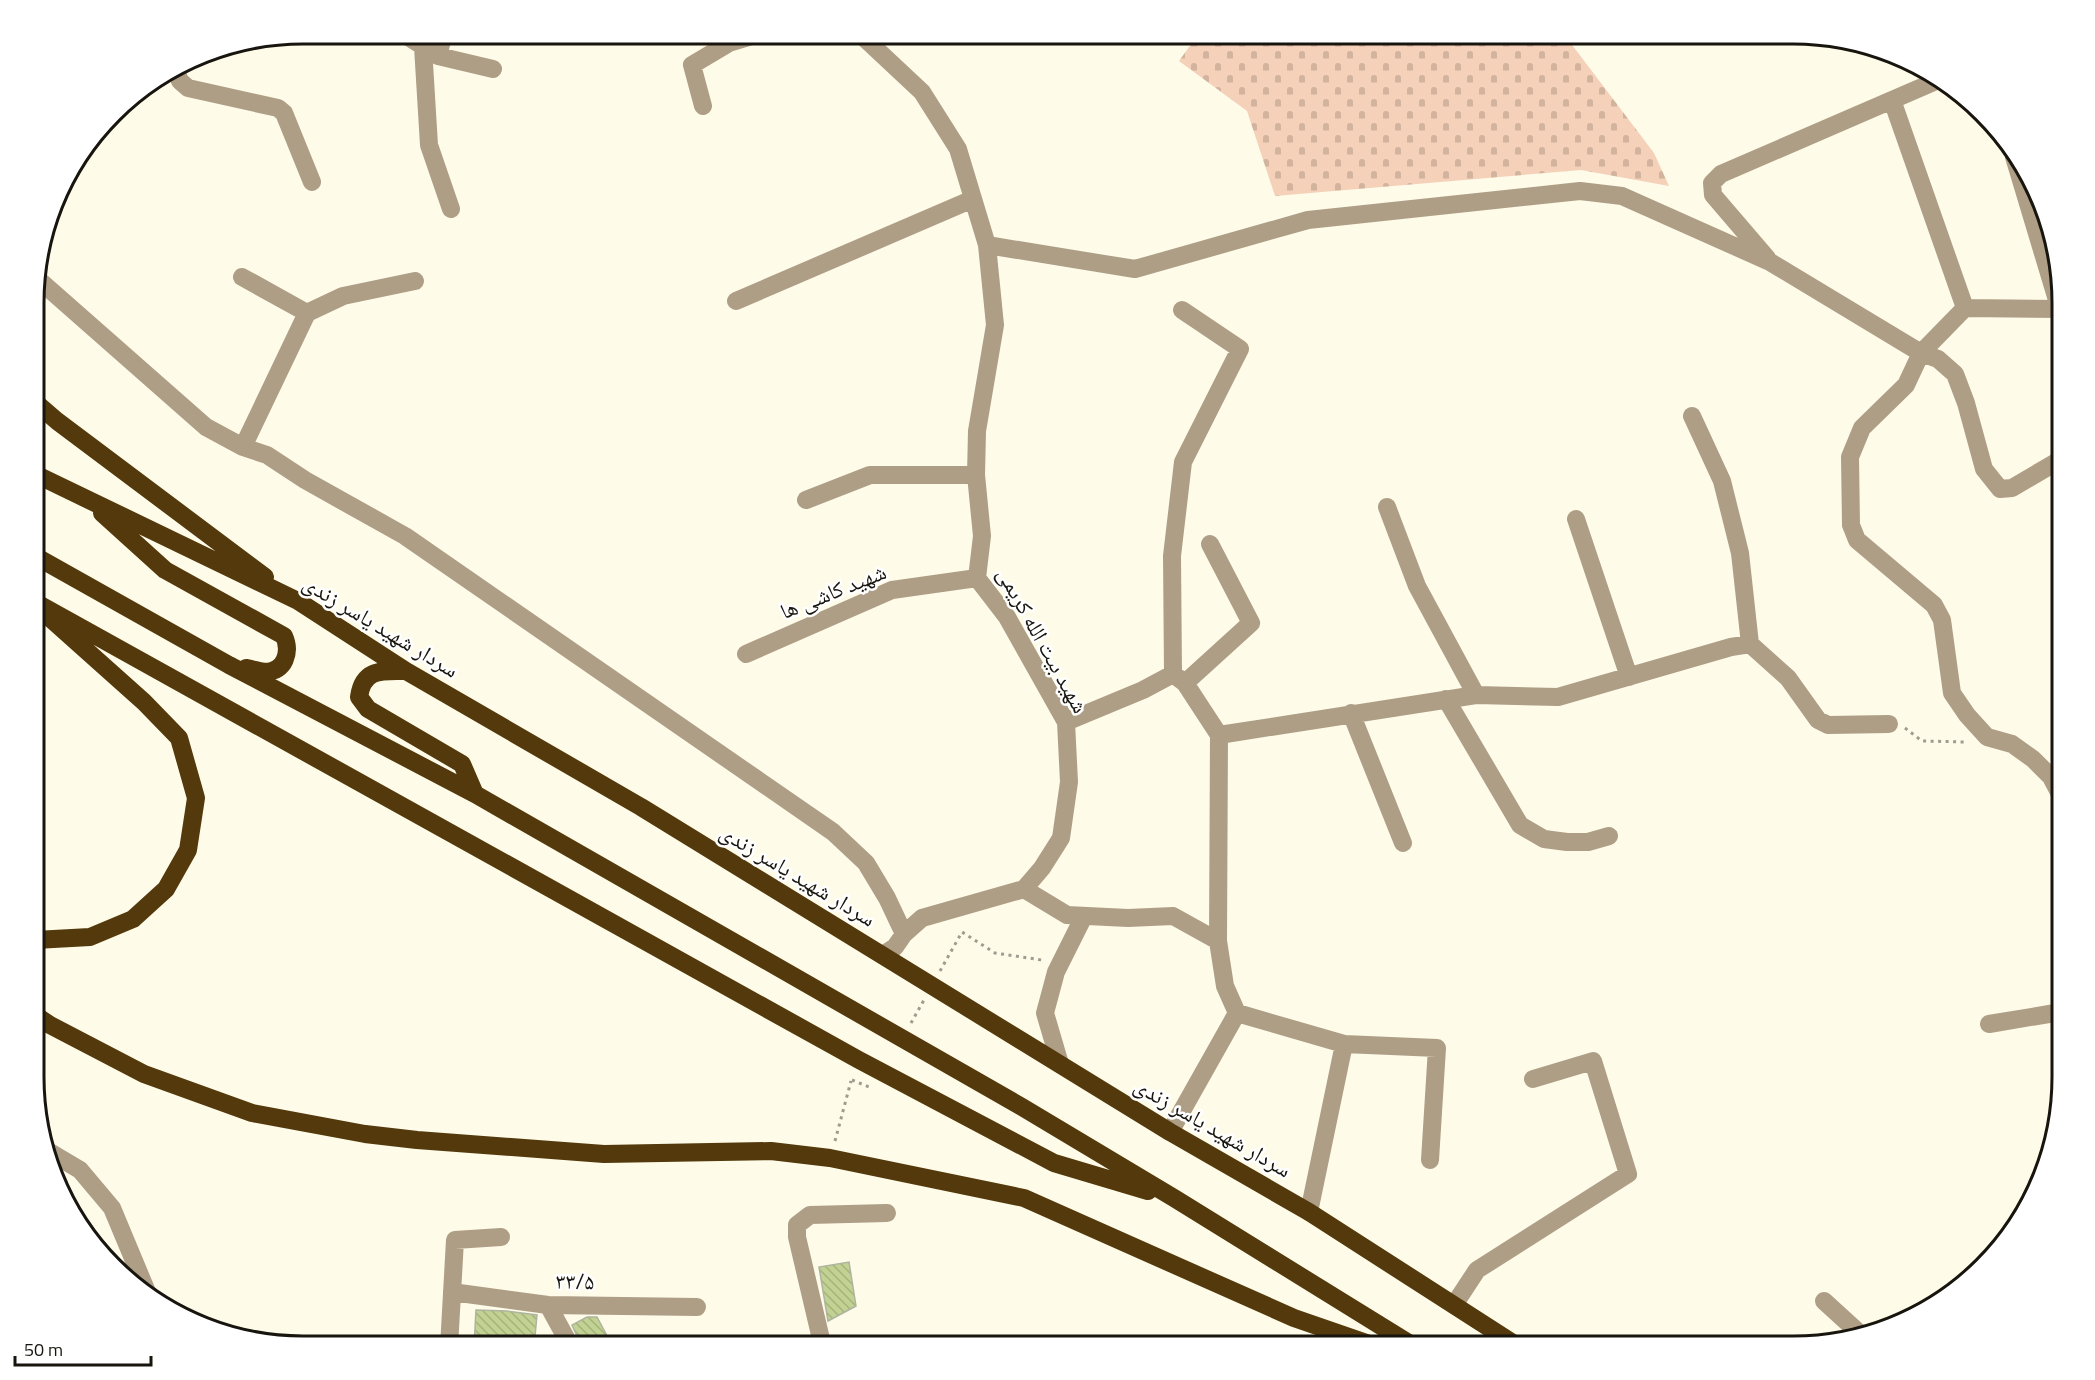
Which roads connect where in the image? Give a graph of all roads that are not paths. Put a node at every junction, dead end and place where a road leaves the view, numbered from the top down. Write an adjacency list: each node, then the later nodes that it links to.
1 (419, 44): 5 (street)
2 (435, 44): 5 (street)
3 (727, 44): 10 (street)
4 (871, 44): 13 (street, شهید بیت الله کریمی)
5 (430, 51): 6 (street); 14 (street)
6 (492, 69)
7 (178, 75): 11 (street)
8 (1931, 83): 9 (street)
9 (1892, 100): 16 (street); 22 (street)
10 (703, 106)
11 (312, 182)
12 (2022, 182): 17 (street)
13 (973, 199): 15 (street, شهید بیت الله کریمی); 21 (street)
14 (451, 208)
15 (987, 245): 16 (street); 31 (street, شهید بیت الله کریمی)
16 (1770, 262): 26 (street)
17 (2049, 272)
18 (242, 277): 25 (street)
19 (415, 281): 25 (street)
20 (44, 284): 29 (street)
21 (736, 301)
22 (1965, 308): 23 (street); 26 (street)
23 (2052, 309)
24 (1182, 310): 48 (street)
25 (307, 313): 29 (street)
26 (1921, 353): 30 (street); 55 (street)
27 (44, 410): 40 (highway)
28 (1692, 417): 43 (street)
29 (243, 447): 61 (street)
30 (2052, 466)
31 (976, 475): 34 (street); 39 (street, شهید بیت الله کریمی)
32 (44, 478): 33 (highway, سردار شهید یاسر زندی)
33 (87, 500): 40 (highway, سردار شهید یاسر زندی); 45 (highway)
34 (806, 500)
35 (1387, 507): 49 (street)
36 (1576, 519): 47 (street)
37 (1210, 544): 48 (street)
38 (44, 561): 45 (highway)
39 (977, 578): 44 (street, شهید کاشی ها); 52 (street, شهید بیت الله کریمی)
40 (298, 601): 46 (highway, سردار شهید یاسر زندی)
41 (44, 609): 75 (highway)
42 (44, 612): 62 (highway)
43 (1750, 644): 47 (street); 53 (street)
44 (746, 654)
45 (229, 665): 56 (highway)
46 (406, 671): 56 (highway); 64 (highway, سردار شهید یاسر زندی)
47 (1629, 677): 49 (street)
48 (1179, 679): 52 (street); 54 (street)
49 (1476, 695): 50 (street)
50 (1446, 699): 51 (street); 57 (street)
51 (1351, 713): 54 (street); 58 (street)
52 (1066, 722): 59 (street, شهید بیت الله کریمی)
53 (1889, 724)
54 (1219, 735): 63 (street)
55 (2052, 779)
56 (475, 794): 75 (highway)
57 (1609, 836)
58 (1403, 843)
59 (1024, 889): 60 (street); 61 (street)
60 (1084, 916): 63 (street); 70 (street)
61 (904, 933): 64 (street)
62 (44, 940)
63 (1218, 941): 65 (street)
64 (882, 955): 70 (highway, سردار شهید یاسر زندی)
65 (1237, 1014): 69 (street); 72 (street)
66 (2052, 1014): 68 (street)
67 (44, 1021): 89 (highway)
68 (1989, 1024)
69 (1344, 1044): 74 (street); 76 (street)
70 (1060, 1064): 72 (highway, سردار شهید یاسر زندی)
71 (1533, 1079): 83 (street)
72 (1170, 1132): 76 (highway, سردار شهید یاسر زندی)
73 (55, 1155): 79 (street)
74 (1430, 1160)
75 (1174, 1198): 90 (highway)
76 (1310, 1212): 83 (highway, سردار شهید یاسر زندی)
77 (887, 1213): 88 (street)
78 (501, 1237): 80 (street)
79 (142, 1281)
80 (452, 1292): 82 (street, ۳۳/۵); 86 (street)
81 (1824, 1301): 85 (street)
82 (548, 1305): 84 (street, ۳۳/۵); 87 (street)
83 (1454, 1305): 91 (highway, سردار شهید یاسر زندی)
84 (697, 1307)
85 (1855, 1329)
86 (450, 1336)
87 (566, 1336)
88 (820, 1336)
89 (1346, 1336)
90 (1397, 1336)
91 (1502, 1336)

